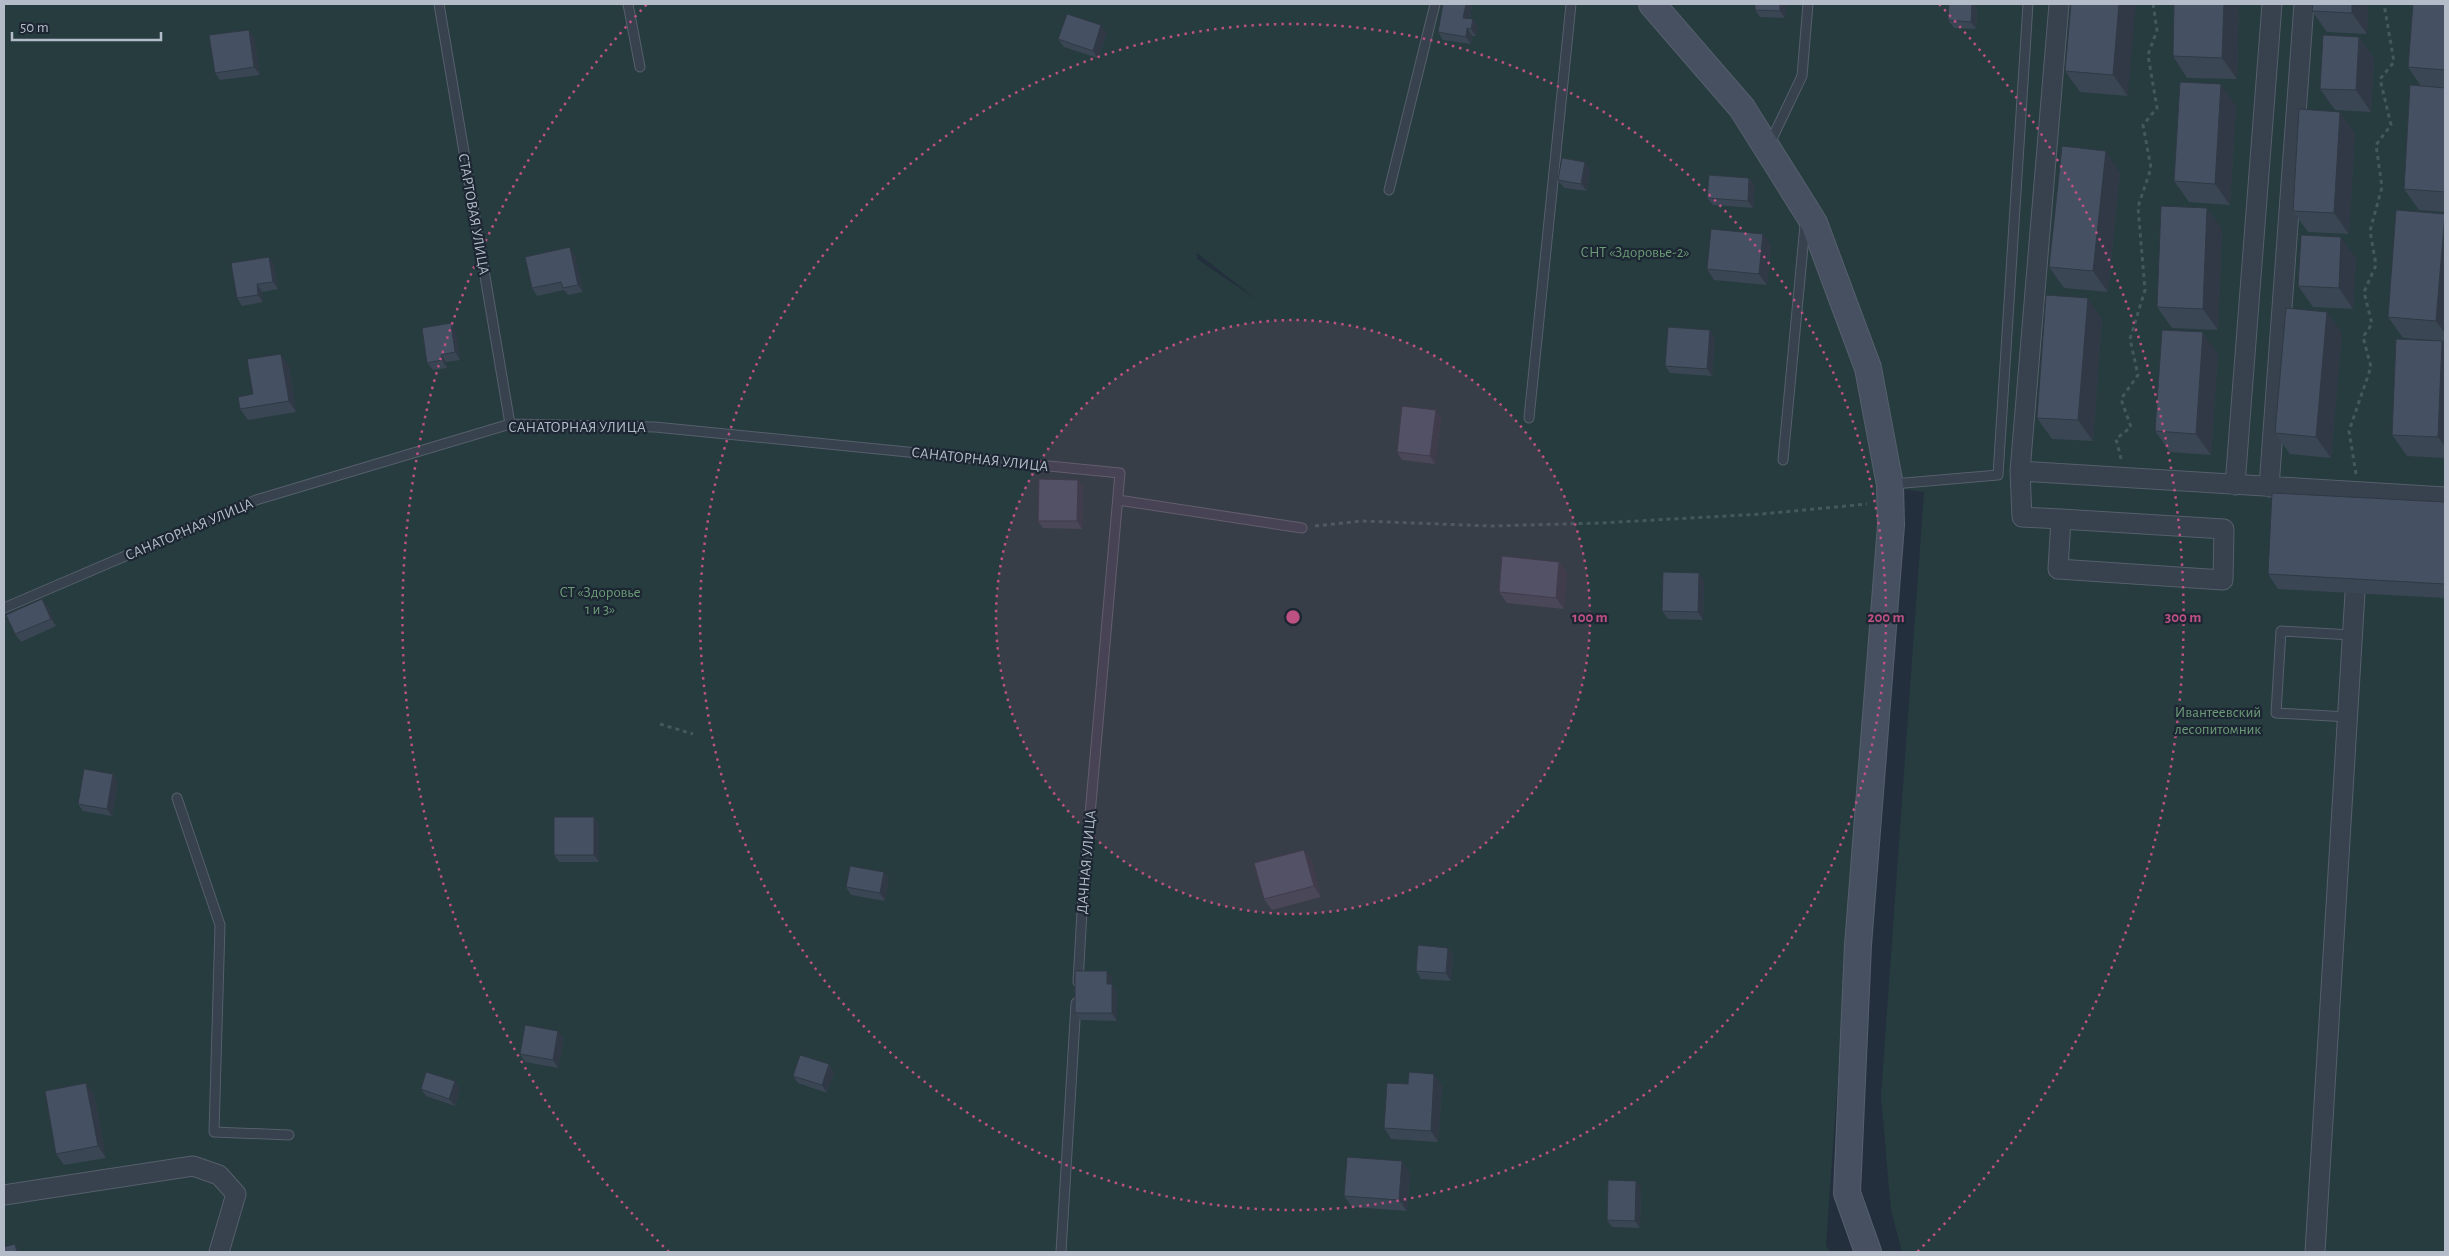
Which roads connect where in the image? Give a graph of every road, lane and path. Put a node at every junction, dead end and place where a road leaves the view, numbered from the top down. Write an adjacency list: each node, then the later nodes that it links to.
1 (439, 4): 18 (lane, СТАРТОВАЯ УЛИЦА)
2 (628, 4): 13 (lane)
3 (1435, 4): 15 (lane)
4 (1571, 4): 17 (lane)
5 (1652, 4): 14 (main road)
6 (1808, 4): 14 (lane)
7 (2028, 4): 23 (lane)
8 (2059, 4): 20 (street)
9 (2153, 4): 22 (path)
10 (2272, 4): 24 (street)
11 (2304, 4): 25 (street)
12 (2384, 4): 26 (path)
13 (640, 67)
14 (1767, 147): 16 (main road)
15 (1388, 190)
16 (1807, 210): 19 (lane); 23 (main road)
17 (1529, 418)
18 (510, 424): 21 (lane, САНАТОРНАЯ УЛИЦА); 33 (lane, САНАТОРНАЯ УЛИЦА)
19 (1783, 460)
20 (2020, 472): 22 (street); 30 (street)
21 (1120, 474): 28 (lane, ДАЧНАЯ УЛИЦА)
22 (2126, 478): 24 (street)
23 (1890, 485): 31 (path); 43 (main road)
24 (2235, 485): 25 (street)
25 (2269, 487): 26 (street)
26 (2359, 492): 27 (street); 29 (street)
27 (2445, 497)
28 (1118, 500): 31 (lane); 42 (lane, ДАЧНАЯ УЛИЦА)
29 (2358, 511)
30 (2061, 519): 30 (street)
31 (1302, 528)
32 (2355, 593): 34 (street)
33 (4, 608)
34 (2352, 636): 35 (street); 35 (lane)
35 (2348, 717): 44 (street)
36 (660, 724): 37 (path)
37 (693, 734)
38 (177, 798): 39 (lane)
39 (289, 1135)
40 (4, 1195): 41 (street)
41 (219, 1252)
42 (1061, 1252)
43 (1868, 1252)
44 (2315, 1252)

